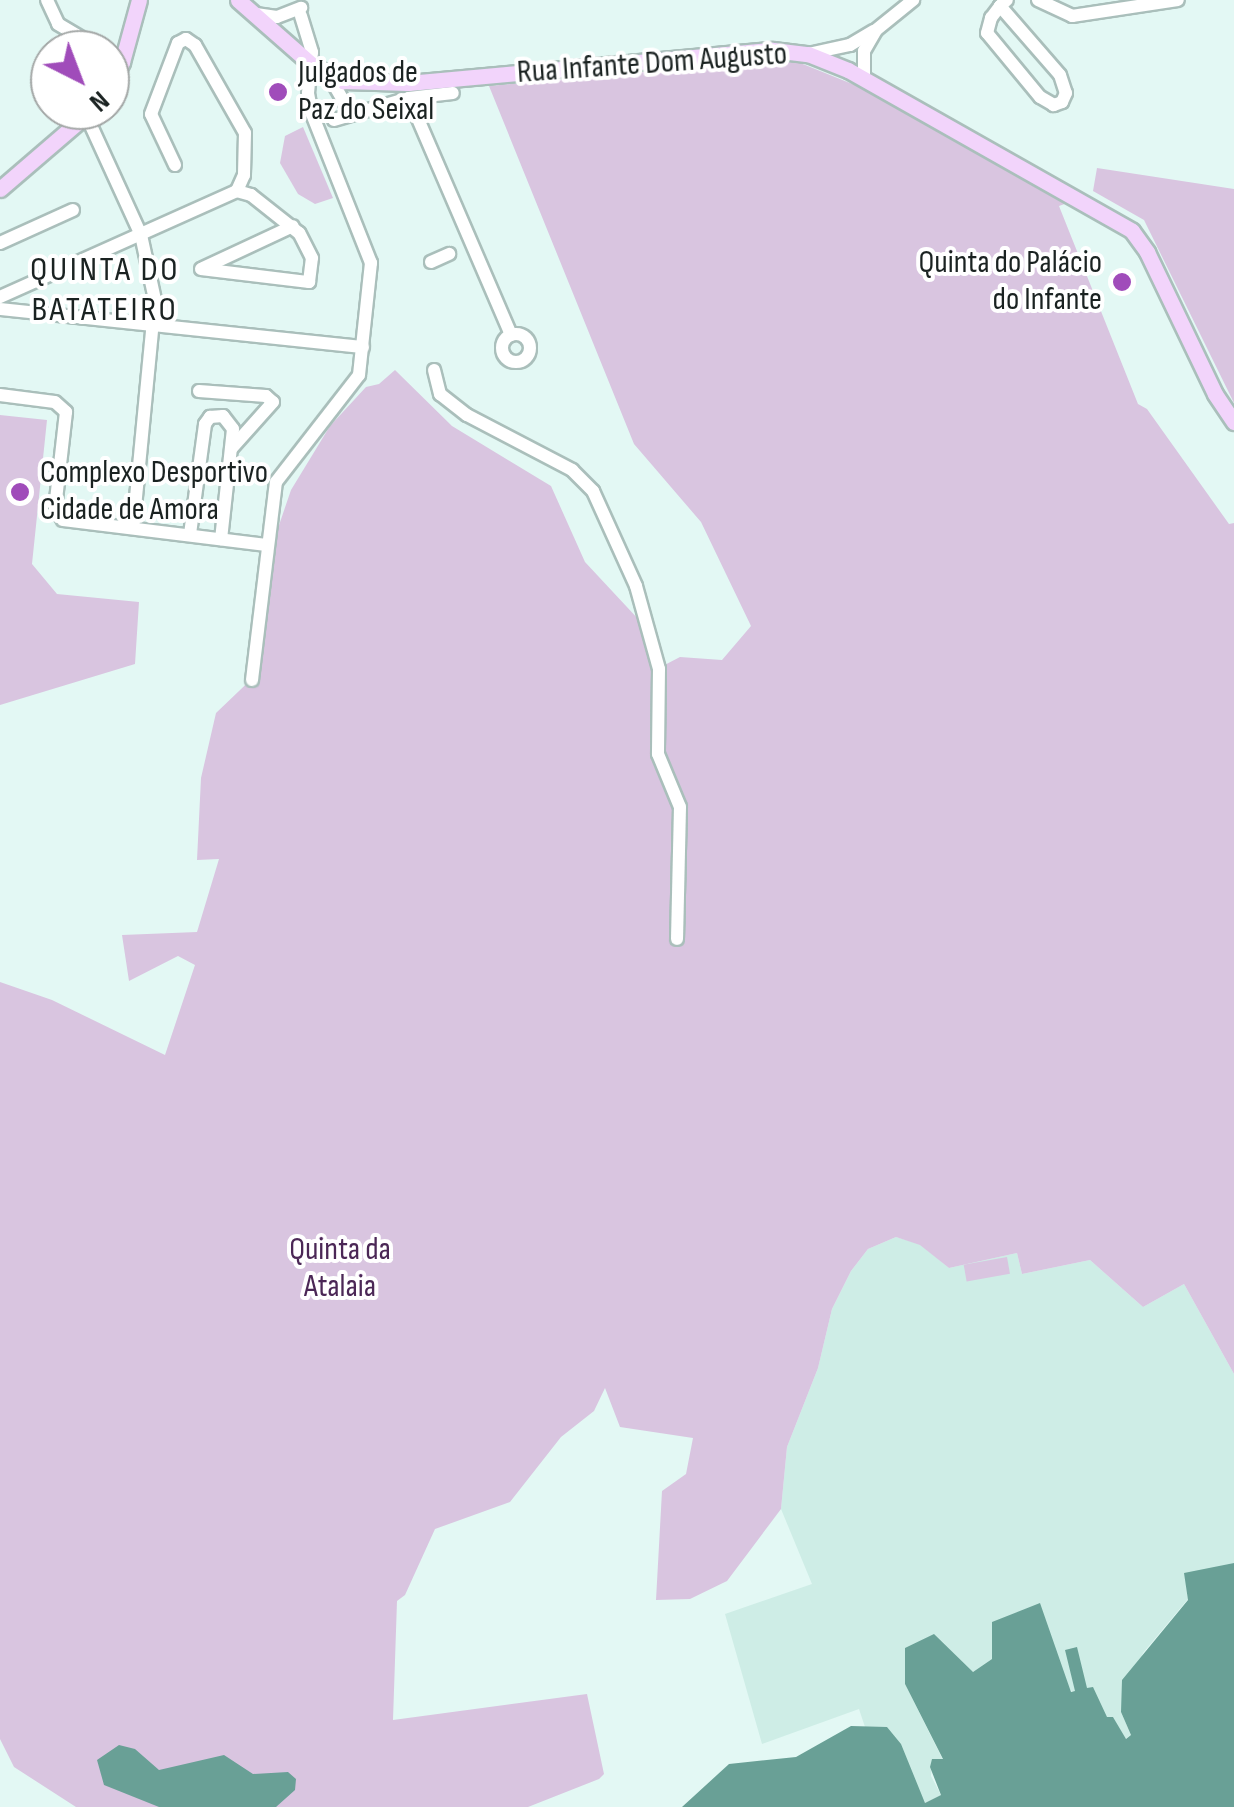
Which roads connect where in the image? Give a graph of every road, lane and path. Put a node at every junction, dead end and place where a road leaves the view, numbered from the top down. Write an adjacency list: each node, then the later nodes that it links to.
1 (47, 0): 10 (street)
2 (139, 0): 11 (main road)
3 (913, 0): 12 (street)
4 (1038, 0): 5 (street)
5 (1178, 0)
6 (1004, 3): 6 (street)
7 (242, 4): 9 (street); 13 (main road, Rua Infante Dom Augusto)
8 (302, 8): 9 (street); 13 (street); 15 (street)
9 (285, 15): 13 (street)
10 (68, 30)
11 (127, 30)
12 (876, 30): 14 (street); 17 (street)
13 (272, 34): 15 (main road, Rua Infante Dom Augusto)
14 (808, 54): 16 (main road, Rua Infante Dom Augusto); 17 (main road, Rua Infante Dom Augusto)
15 (313, 66): 16 (main road, Rua Infante Dom Augusto); 37 (street)
16 (329, 76): 20 (street)
17 (864, 78): 41 (main road, Rua Infante Dom Augusto)
18 (453, 92): 19 (street)
19 (409, 98): 20 (street); 31 (street)
20 (351, 114): 21 (street)
21 (334, 120)
22 (69, 130): 25 (main road)
23 (96, 130): 29 (street)
24 (175, 166): 26 (street)
25 (0, 190)
26 (237, 191): 28 (street); 29 (street)
27 (73, 210): 30 (street)
28 (293, 226): 28 (street)
29 (141, 236): 33 (street); 35 (street)
30 (0, 243)
31 (472, 245): 32 (street); 36 (street)
32 (431, 262)
33 (0, 298)
34 (0, 309): 35 (street)
35 (156, 326): 37 (street); 43 (street)
36 (511, 335)
37 (363, 347): 46 (street)
38 (434, 370): 48 (street)
39 (199, 391): 42 (street)
40 (0, 395): 43 (street)
41 (1234, 422)
42 (231, 449): 44 (street); 45 (street)
43 (133, 528): 44 (street)
44 (190, 534): 45 (street)
45 (221, 538): 46 (street)
46 (266, 545): 47 (street)
47 (252, 680)
48 (677, 939)

